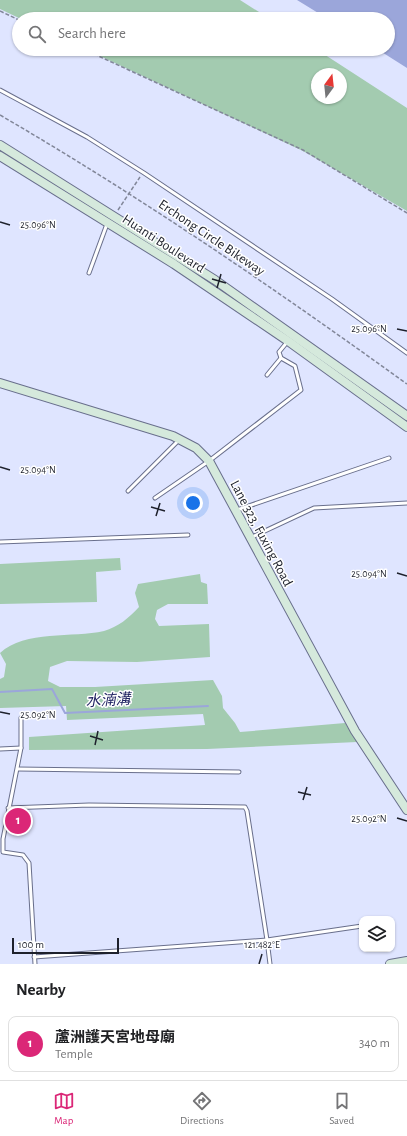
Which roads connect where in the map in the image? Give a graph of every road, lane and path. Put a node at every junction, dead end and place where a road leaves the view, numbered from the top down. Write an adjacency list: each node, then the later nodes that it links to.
1 (0, 11): 2 (path)
2 (12, 17)
3 (98, 56): 11 (path)
4 (0, 90): 8 (lane)
5 (0, 115): 9 (path, Erchong Circle Bikeway)
6 (0, 145): 20 (street, Huanti Boulevard)
7 (0, 156): 12 (street, Huanti Boulevard)
8 (144, 173): 9 (path); 15 (lane)
9 (128, 194): 10 (path); 19 (path, Erchong Circle Bikeway)
10 (117, 212)
11 (407, 212)
12 (107, 222): 13 (lane); 14 (street, Huanti Boulevard)
13 (89, 273)
14 (288, 341): 16 (lane); 21 (street, Huanti Boulevard)
15 (407, 353)
16 (281, 358): 17 (lane); 24 (lane)
17 (267, 375)
18 (0, 383): 22 (street, Lane 323, Fuxing Road)
19 (407, 384)
20 (407, 416)
21 (407, 427)
22 (180, 439): 24 (street, Lane 323, Fuxing Road); 25 (lane)
23 (389, 458): 28 (lane)
24 (209, 461): 26 (lane); 28 (street, Lane 323, Fuxing Road)
25 (128, 491)
26 (155, 498)
27 (407, 503): 30 (lane)
28 (235, 510): 30 (street, Lane 323, Fuxing Road)
29 (188, 535): 31 (lane)
30 (250, 538): 37 (street, Lane 323, Fuxing Road)
31 (0, 542)
32 (20, 718): 33 (lane)
33 (21, 748): 34 (lane); 35 (lane)
34 (0, 749)
35 (18, 769): 36 (lane); 38 (lane)
36 (239, 772)
37 (403, 799): 39 (street, Lane 323, Fuxing Road)
38 (8, 808): 41 (lane); 42 (lane)
39 (407, 810)
40 (359, 926): 41 (lane)
41 (267, 940): 42 (lane); 45 (lane)
42 (34, 957): 44 (lane)
43 (407, 961): 46 (street)
44 (34, 964)
45 (270, 964)
46 (390, 964)

